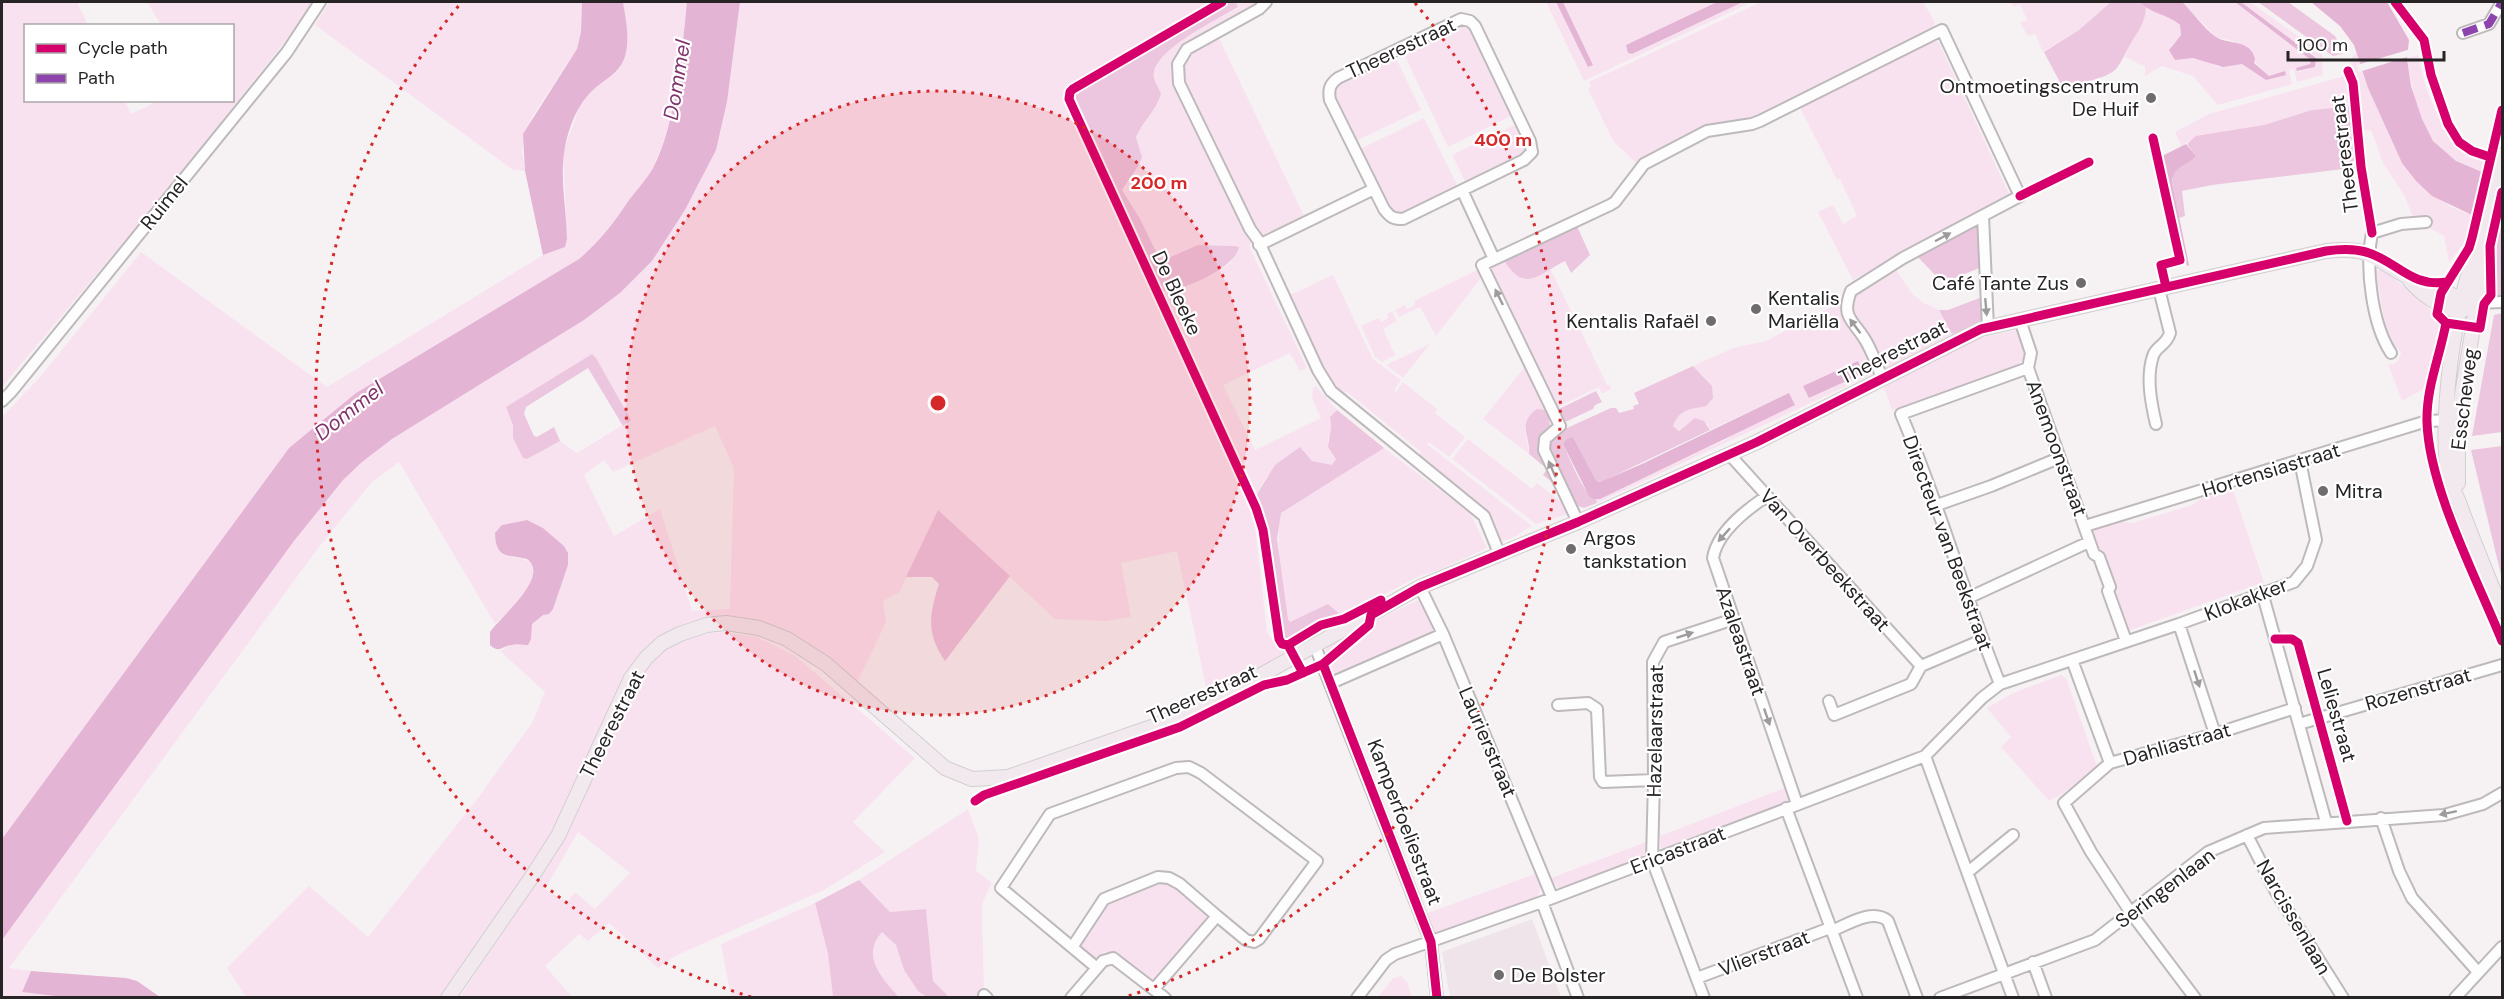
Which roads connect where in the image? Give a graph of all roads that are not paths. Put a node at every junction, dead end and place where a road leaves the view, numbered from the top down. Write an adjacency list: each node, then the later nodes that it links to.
1 (320, 2): 23 (street, Ruimel)
2 (1266, 2): 11 (street)
3 (2502, 2): 4 (street)
4 (2463, 33)
5 (2501, 159): 10 (main road, Esscheweg)
6 (1374, 189): 7 (street, Theerestraat); 7 (street, Theerestraat); 11 (street)
7 (1462, 190): 13 (street)
8 (1983, 216): 13 (street, Theerestraat); 19 (street, one-way to 19); 22 (street, Theerestraat, one-way to 8)
9 (2426, 222): 12 (street, Theerestraat)
10 (2481, 242): 16 (main road, Esscheweg); 17 (main road, Esscheweg)
11 (1259, 245): 34 (street)
12 (2368, 253): 14 (main road, Theerestraat); 17 (main road, Theerestraat); 20 (street)
13 (1494, 259): 31 (street, Theerestraat, one-way to 13)
14 (2159, 289): 18 (main road, Theerestraat); 25 (street)
15 (2502, 302): 16 (street)
16 (2477, 303): 17 (main road); 24 (main road, Esscheweg)
17 (2460, 305): 24 (main road, Esscheweg)
18 (2020, 321): 19 (main road, Theerestraat); 21 (street, Anemoonstraat)
19 (1988, 328): 22 (main road, Theerestraat)
20 (2391, 353)
21 (2028, 368): 27 (street, Anemoonstraat); 30 (street, Directeur van Beekstraat)
22 (1882, 377): 26 (main road, Theerestraat)
23 (2, 401)
24 (2452, 420): 28 (street, Hortensiastraat); 38 (main road, Esscheweg)
25 (2156, 424)
26 (1729, 454): 29 (street, Van Overbeekstraat); 31 (main road, Theerestraat)
27 (2060, 458): 30 (street); 32 (street, Anemoonstraat)
28 (2300, 461): 32 (street, Hortensiastraat); 36 (street, Klokakker)
29 (1767, 496): 39 (street, Azaleastraat, one-way to 39); 47 (street, Van Overbeekstraat)
30 (1937, 505): 37 (street, Directeur van Beekstraat)
31 (1578, 522): 34 (main road, Theerestraat)
32 (2085, 526): 33 (street, Anemoonstraat)
33 (2089, 542): 37 (street); 43 (street, Anemoonstraat)
34 (1499, 553): 35 (main road, Theerestraat)
35 (1420, 587): 41 (street, Laurierstraat); 44 (main road, Theerestraat)
36 (2262, 592): 40 (street, Klokakker); 52 (street, Leliestraat)
37 (1968, 598): 42 (street, Directeur van Beekstraat)
38 (2502, 611)
39 (1734, 619): 57 (street, Hazelaarstraat, one-way to 39); 59 (street, Azaleastraat, one-way to 59)
40 (2179, 624): 43 (street, Klokakker); 54 (street, one-way to 54)
41 (1443, 634): 48 (street); 67 (street, Laurierstraat)
42 (1982, 640): 47 (street); 49 (street, Directeur van Beekstraat)
43 (2126, 641): 45 (street, Klokakker)
44 (1315, 646): 48 (street, Kamperfoeliestraat); 80 (main road, Theerestraat)
45 (2072, 660): 49 (street, Klokakker); 56 (street)
46 (2502, 665): 53 (street, Rozenstraat)
47 (1921, 666): 50 (street)
48 (1331, 683): 71 (street, Kamperfoeliestraat)
49 (2000, 684): 55 (street)
50 (1829, 701)
51 (1558, 705): 57 (street)
52 (2295, 708): 53 (street, Leliestraat); 54 (street, Dahliastraat)
53 (2299, 724): 62 (street, Leliestraat)
54 (2215, 734): 56 (street, Dahliastraat)
55 (1925, 756): 59 (street, Ericastraat); 66 (street)
56 (2110, 764): 68 (street, Dahliastraat)
57 (1654, 780): 65 (street, Hazelaarstraat)
58 (2502, 793): 61 (street, Seringenlaan, one-way to 61)
59 (1797, 804): 60 (street, Ericastraat)
60 (1786, 808): 65 (street, Ericastraat); 70 (street)
61 (2381, 818): 62 (street, Seringenlaan); 76 (street)
62 (2326, 822): 64 (street, Seringenlaan)
63 (2013, 835): 66 (street)
64 (2247, 835): 68 (street, Seringenlaan); 93 (street, Narcissenlaan)
65 (1652, 860): 67 (street, Ericastraat); 78 (street)
66 (1968, 872): 77 (street)
67 (1547, 900): 71 (street, Ericastraat); 85 (street, Laurierstraat)
68 (2131, 913): 74 (street, Seringenlaan); 92 (street)
69 (1217, 916): 72 (street); 72 (street); 79 (street)
70 (1831, 929): 78 (street, Vlierstraat); 87 (street); 88 (street, Vlierstraat)
71 (1431, 942): 83 (street, Ericastraat); 84 (street, Kamperfoeliestraat)
72 (1073, 946): 75 (street)
73 (2502, 948): 76 (street)
74 (2033, 962): 77 (street, Seringenlaan); 91 (street)
75 (1097, 968): 79 (street); 81 (street)
76 (2478, 972): 94 (street)
77 (2004, 973): 89 (street, Seringenlaan); 90 (street)
78 (1697, 978): 86 (street)
79 (1154, 989): 82 (street)
80 (448, 998)
81 (1071, 998)
82 (1165, 998)
83 (1357, 998)
84 (1437, 998)
85 (1578, 998)
86 (1704, 998)
87 (1857, 998)
88 (1917, 998)
89 (1940, 998)
90 (2013, 998)
91 (2046, 998)
92 (2195, 998)
93 (2343, 998)
94 (2455, 998)

